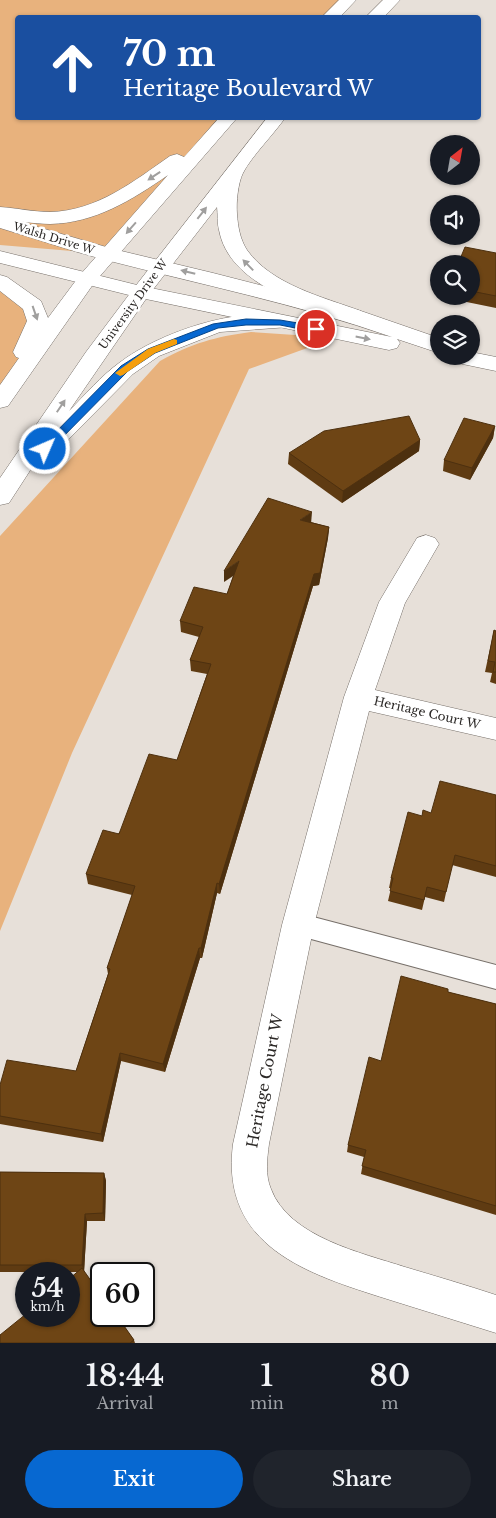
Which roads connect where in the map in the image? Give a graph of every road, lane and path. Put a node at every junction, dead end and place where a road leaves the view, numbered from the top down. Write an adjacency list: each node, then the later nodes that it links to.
1 (348, 0): 3 (main road)
2 (392, 0): 4 (main road)
3 (332, 15)
4 (376, 15)
5 (226, 120): 7 (main road)
6 (274, 120): 8 (main road, University Drive W)
7 (209, 138): 9 (main road, one-way to 9); 11 (main road, one-way to 11)
8 (234, 172): 14 (main road, University Drive W, one-way to 8); 16 (main road, one-way to 8)
9 (0, 213)
10 (0, 222): 11 (main road, Walsh Drive W)
11 (108, 254): 13 (main road); 14 (main road, Walsh Drive W)
12 (0, 257): 13 (main road)
13 (87, 279): 14 (main road); 23 (main road)
14 (151, 279): 16 (main road, one-way to 14); 17 (main road); 24 (main road, University Drive W, one-way to 14)
15 (0, 281): 23 (main road, one-way to 23)
16 (353, 316): 18 (main road)
17 (280, 322): 19 (main road, one-way to 19); 24 (main road)
18 (430, 343)
19 (430, 351)
20 (480, 359): 22 (main road)
21 (480, 361): 22 (main road)
22 (496, 364)
23 (1, 400)
24 (2, 494)
25 (426, 544): 26 (main road, Heritage Court W)
26 (358, 697): 27 (main road, Heritage Court W); 28 (main road, Heritage Court W)
27 (496, 729)
28 (298, 925): 29 (lane); 30 (main road, Heritage Court W)
29 (496, 977)
30 (496, 1314)

